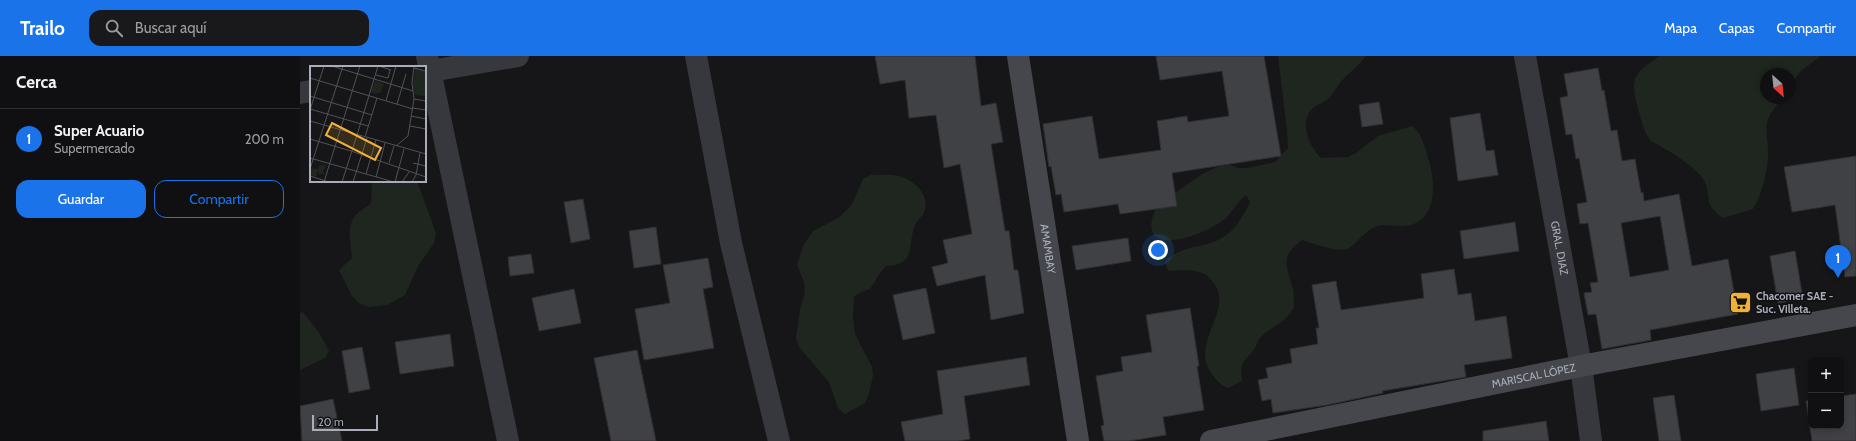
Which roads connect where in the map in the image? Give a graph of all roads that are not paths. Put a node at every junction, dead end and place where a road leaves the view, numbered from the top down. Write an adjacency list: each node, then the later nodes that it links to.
1 (518, 56): 5 (street)
2 (696, 56): 11 (street)
3 (1018, 56): 12 (main road, AMAMBAY)
4 (1525, 56): 9 (street, GRAL. DIAZ)
5 (428, 67): 10 (street)
6 (310, 91): 7 (street)
7 (300, 93)
8 (1856, 315): 9 (main road, MARISCAL LÓPEZ)
9 (1581, 366): 13 (main road, MARISCAL LÓPEZ); 14 (street, GRAL. DIAZ)
10 (508, 441)
11 (779, 441)
12 (1078, 441)
13 (1211, 441)
14 (1591, 441)

